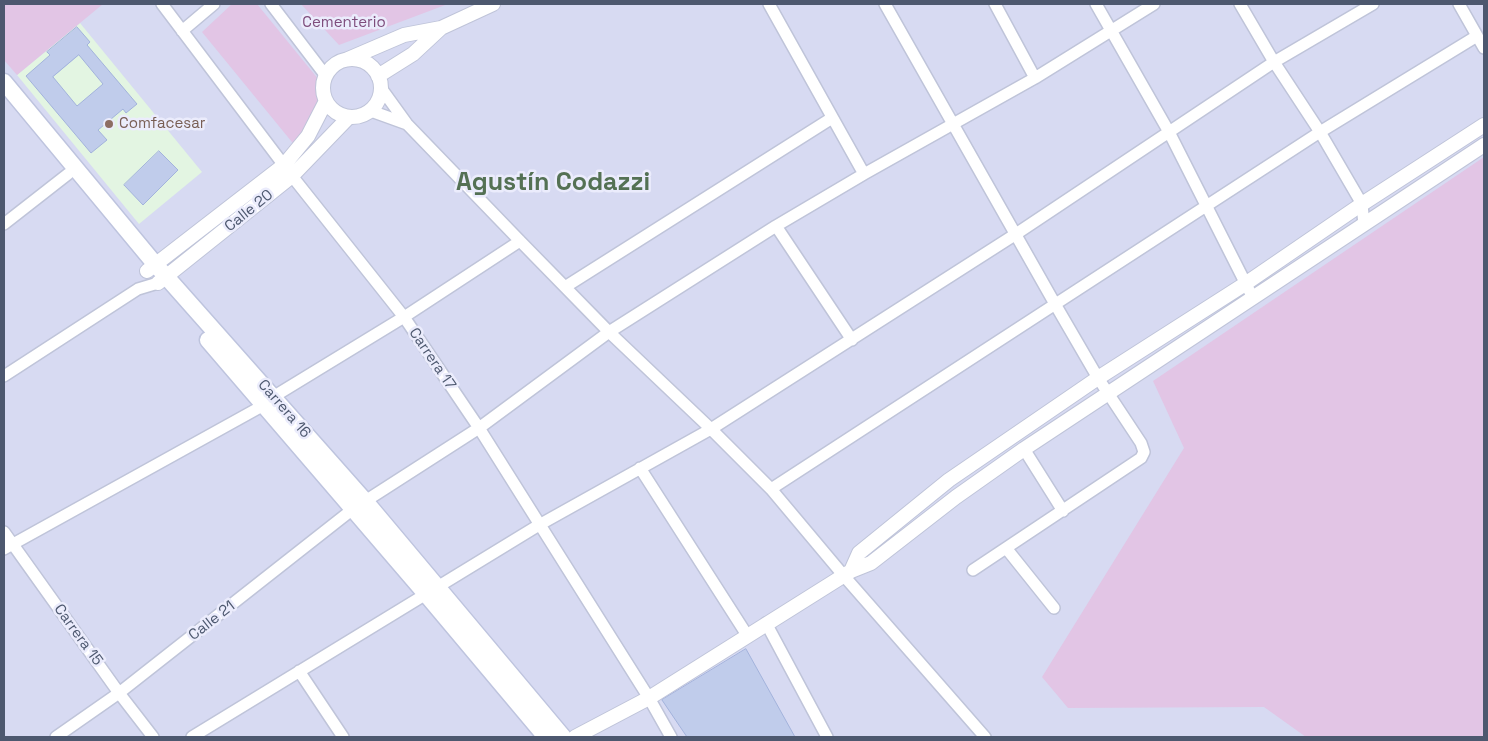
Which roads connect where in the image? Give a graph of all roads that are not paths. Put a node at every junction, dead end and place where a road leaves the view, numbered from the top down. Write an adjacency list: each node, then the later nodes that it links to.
1 (162, 4): 15 (street, Carrera 17)
2 (214, 4): 15 (street)
3 (271, 4): 20 (street)
4 (493, 4): 13 (street)
5 (769, 4): 28 (street)
6 (885, 4): 30 (street)
7 (995, 4): 21 (street)
8 (1096, 4): 14 (street)
9 (1154, 4): 14 (street, Calle 21)
10 (1240, 4): 19 (street)
11 (1373, 4): 19 (street)
12 (1459, 4): 16 (street)
13 (441, 28): 18 (street); 22 (street)
14 (1110, 30): 21 (street, Calle 21); 32 (street)
15 (182, 31): 35 (street, Carrera 17)
16 (1478, 36): 17 (street); 33 (street)
17 (1484, 48)
18 (345, 60): 20 (street); 22 (street)
19 (1274, 62): 32 (street); 33 (street)
20 (326, 76): 25 (street)
21 (1035, 78): 30 (street, Calle 21)
22 (380, 82): 26 (street); 29 (street)
23 (4, 83): 45 (main road, Carrera 16)
24 (4, 98): 36 (main road, Carrera 16)
25 (326, 102): 27 (street); 35 (street, Calle 20)
26 (371, 110): 27 (street); 29 (street)
27 (349, 117): 35 (street, Calle 20)
28 (832, 118): 37 (street); 48 (street)
29 (407, 124): 44 (street)
30 (953, 124): 37 (street, Calle 21); 43 (street)
31 (1484, 124): 38 (street)
32 (1169, 132): 39 (street); 43 (street)
33 (1320, 132): 38 (street); 39 (street)
34 (1484, 145): 41 (street)
35 (288, 170): 45 (street, Calle 20); 46 (street, Calle 20); 52 (street, Carrera 17)
36 (68, 174): 40 (street); 45 (main road, Carrera 16)
37 (864, 174): 42 (street, Calle 21)
38 (1362, 204): 41 (street); 47 (street)
39 (1208, 207): 47 (street); 51 (street)
40 (4, 224)
41 (1364, 225): 50 (street)
42 (776, 226): 53 (street, Calle 21); 54 (street)
43 (1016, 234): 51 (street); 54 (street)
44 (520, 241): 48 (street); 52 (street)
45 (151, 268): 46 (main road, Carrera 16); 49 (street, Calle 20)
46 (162, 280): 49 (street, Calle 20); 58 (main road, Carrera 16)
47 (1245, 284): 50 (street); 56 (street)
48 (565, 287): 53 (street)
49 (138, 289): 55 (street, Calle 20)
50 (1253, 298): 57 (street)
51 (1055, 304): 56 (street); 63 (street)
52 (404, 317): 58 (street); 59 (street, Carrera 17)
53 (609, 332): 59 (street, Calle 21); 60 (street)
54 (852, 340): 60 (street)
55 (4, 376)
56 (1098, 378): 57 (street); 71 (street)
57 (1109, 392): 61 (street); 65 (street)
58 (268, 401): 64 (main road, Carrera 16); 68 (street)
59 (479, 428): 64 (street, Calle 21); 66 (street, Carrera 17)
60 (711, 429): 62 (street); 63 (street)
61 (1024, 449): 65 (street); 71 (street)
62 (640, 468): 66 (street); 75 (street)
63 (771, 489): 71 (street)
64 (359, 505): 72 (main road, Carrera 16); 77 (street, Calle 21)
65 (1062, 511): 69 (street)
66 (539, 525): 72 (street); 78 (street, Carrera 17)
67 (4, 532): 68 (street, Carrera 15)
68 (8, 547): 77 (street, Carrera 15)
69 (1006, 548): 70 (street); 73 (street)
70 (973, 570)
71 (847, 573): 74 (street); 88 (street)
72 (432, 590): 76 (street); 83 (main road, Carrera 16); 84 (main road, Carrera 16)
73 (1054, 608)
74 (766, 623): 75 (street); 87 (street)
75 (747, 635): 78 (street)
76 (299, 671): 81 (street); 82 (street)
77 (119, 693): 79 (street, Calle 21); 80 (street, Carrera 15)
78 (648, 698): 85 (street); 86 (street, Carrera 17)
79 (56, 737)
80 (153, 737)
81 (192, 737)
82 (343, 737)
83 (546, 737)
84 (563, 737)
85 (575, 737)
86 (671, 737)
87 (827, 737)
88 (985, 737)

